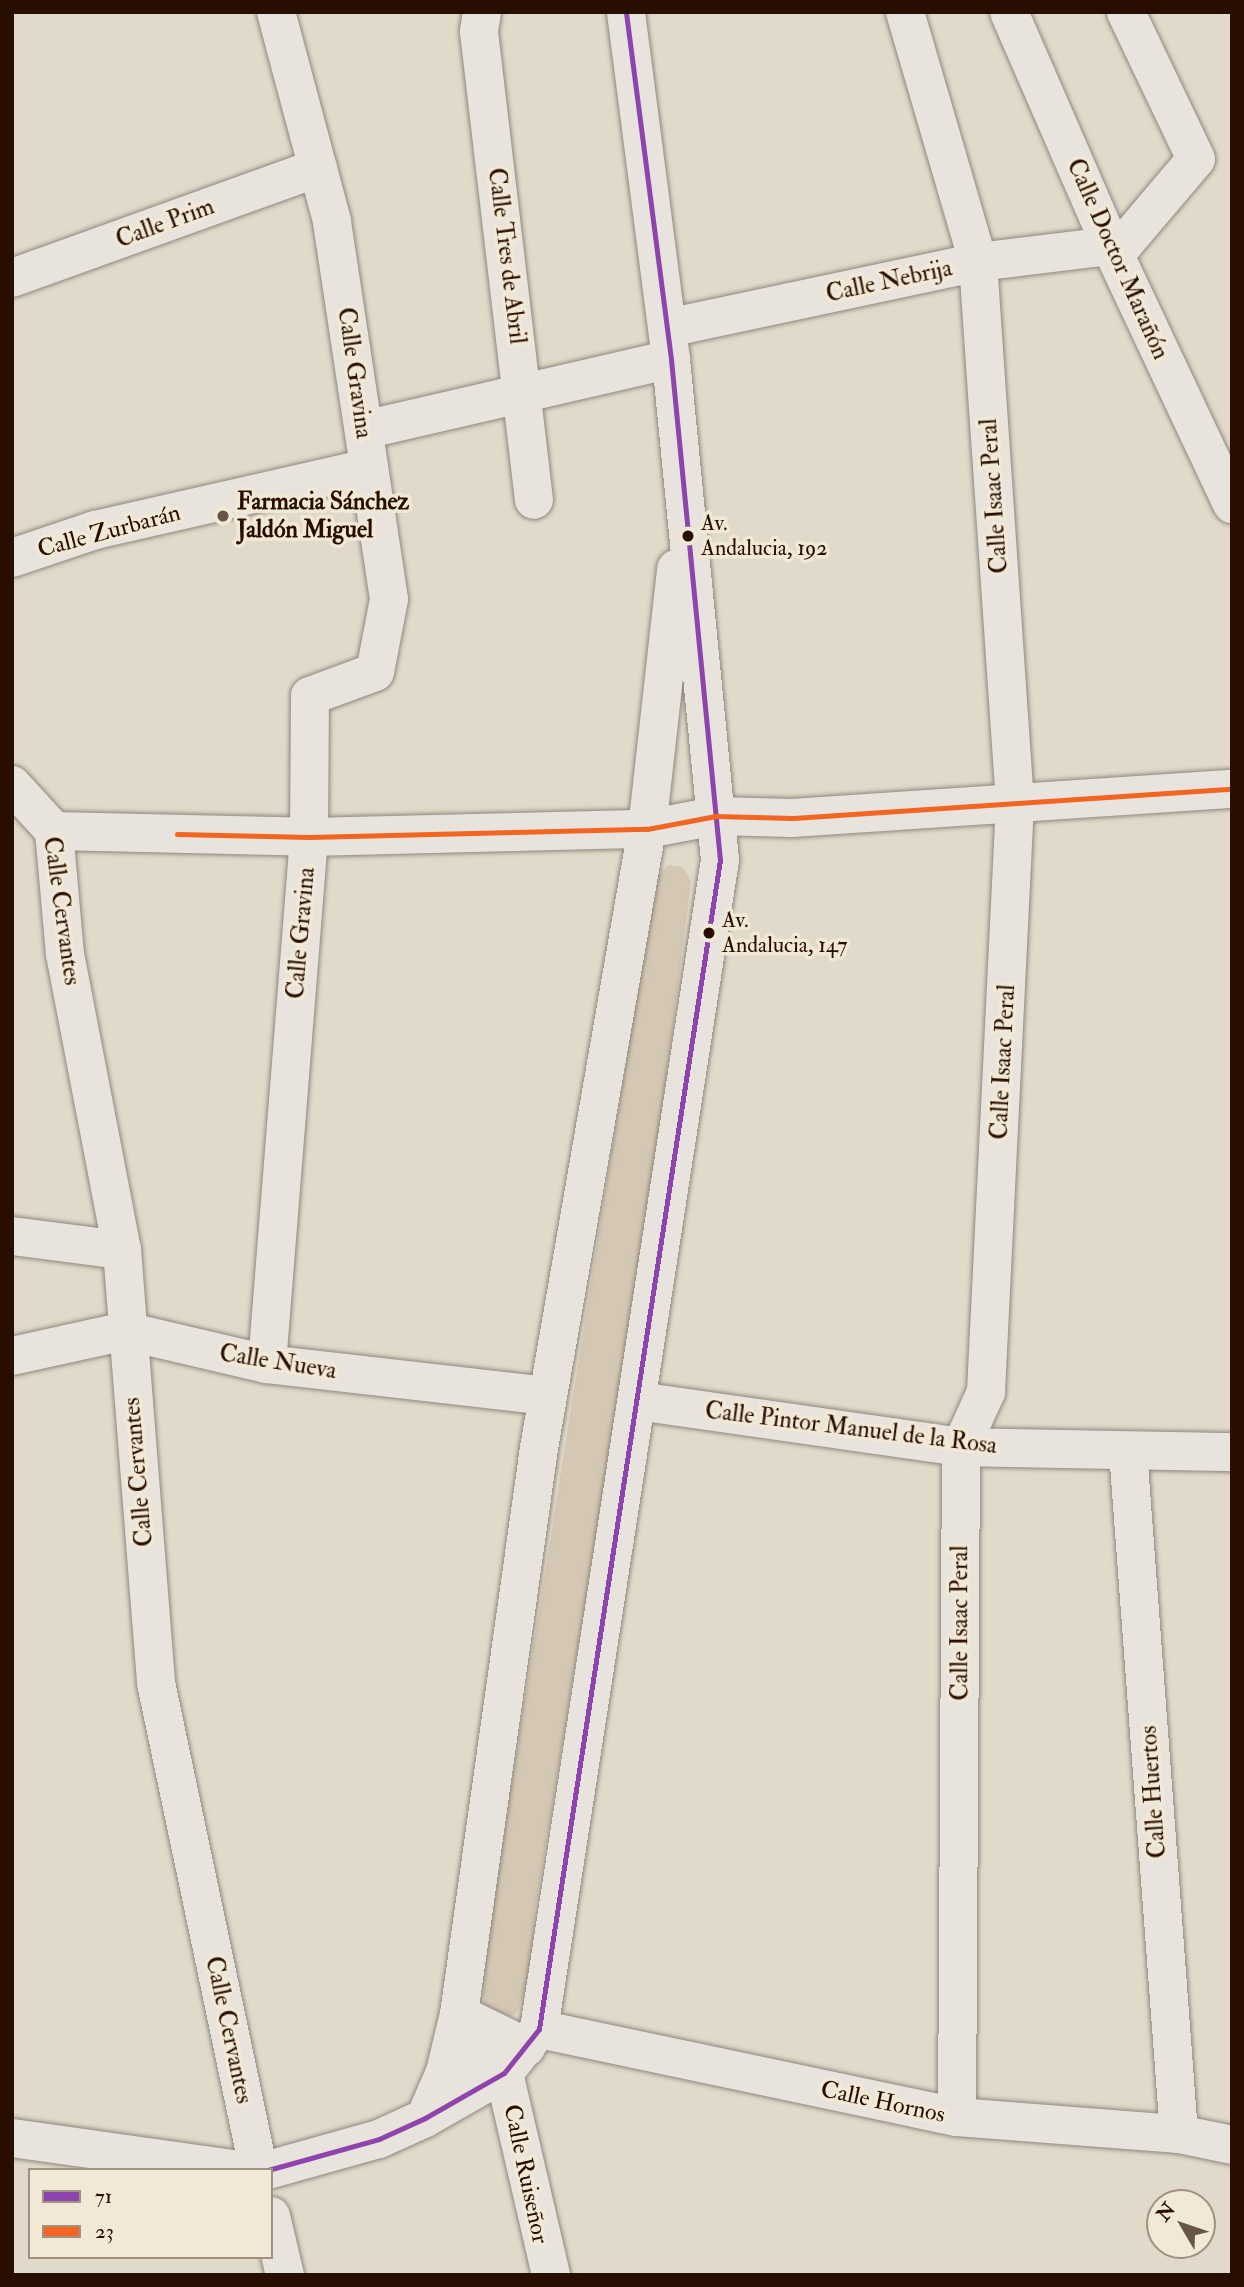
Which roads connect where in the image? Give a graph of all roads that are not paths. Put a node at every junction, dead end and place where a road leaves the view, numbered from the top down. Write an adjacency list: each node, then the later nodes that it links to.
1 (276, 12): 7 (street, Calle Gravina)
2 (482, 12): 12 (street, Calle Tres de Abril)
3 (626, 12): 11 (street)
4 (905, 12): 9 (street, Calle Isaac Peral)
5 (1009, 12): 8 (street, Calle Doctor Marañón)
6 (1126, 12): 8 (street)
7 (318, 168): 10 (street, Calle Prim); 13 (street, Calle Gravina)
8 (1112, 249): 9 (street, Calle Nebrija); 17 (street, Calle Doctor Marañón)
9 (978, 262): 11 (street, Calle Nebrija); 21 (street, Calle Isaac Peral)
10 (12, 278)
11 (670, 344): 12 (street, Calle Nebrija); 15 (street)
12 (524, 390): 13 (street, Calle Nebrija); 16 (street, Calle Tres de Abril)
13 (364, 430): 14 (street, Calle Gravina)
14 (369, 468): 18 (street, Calle Zurbarán); 25 (street, Calle Gravina)
15 (685, 491): 22 (street); 23 (street)
16 (534, 500)
17 (1232, 504)
18 (12, 558)
19 (12, 785): 24 (street, Calle Cervantes)
20 (1232, 789): 21 (street)
21 (1015, 803): 22 (street); 33 (street, Calle Isaac Peral)
22 (716, 816): 23 (street); 32 (street)
23 (647, 829): 25 (street); 31 (street)
24 (54, 831): 25 (street); 27 (street, Calle Cervantes)
25 (309, 837): 30 (street, Calle Gravina)
26 (12, 1236): 27 (street)
27 (122, 1250): 28 (street, Calle Cervantes)
28 (126, 1331): 29 (street, Calle Nueva); 30 (street, Calle Nueva); 44 (street, Calle Cervantes)
29 (12, 1356)
30 (267, 1364): 31 (street, Calle Nueva)
31 (547, 1396): 36 (street)
32 (638, 1401): 33 (street, Calle Pintor Manuel de la Rosa); 37 (street)
33 (961, 1447): 34 (street, Calle Pintor Manuel de la Rosa); 38 (street, Calle Isaac Peral)
34 (1128, 1451): 35 (street, Calle Pintor Manuel de la Rosa); 40 (street, Calle Huertos)
35 (1232, 1452)
36 (459, 2014): 37 (street, Calle Hornos); 39 (street)
37 (514, 2058): 38 (street, Calle Hornos); 39 (street); 48 (street, Calle Ruiseñor)
38 (957, 2117): 40 (street, Calle Hornos)
39 (425, 2118): 45 (street)
40 (1179, 2134): 42 (street, Calle Hornos)
41 (12, 2138): 43 (street)
42 (1232, 2145)
43 (227, 2168)
44 (258, 2168)
45 (273, 2169)
46 (273, 2224): 47 (street)
47 (285, 2275)
48 (551, 2275)

